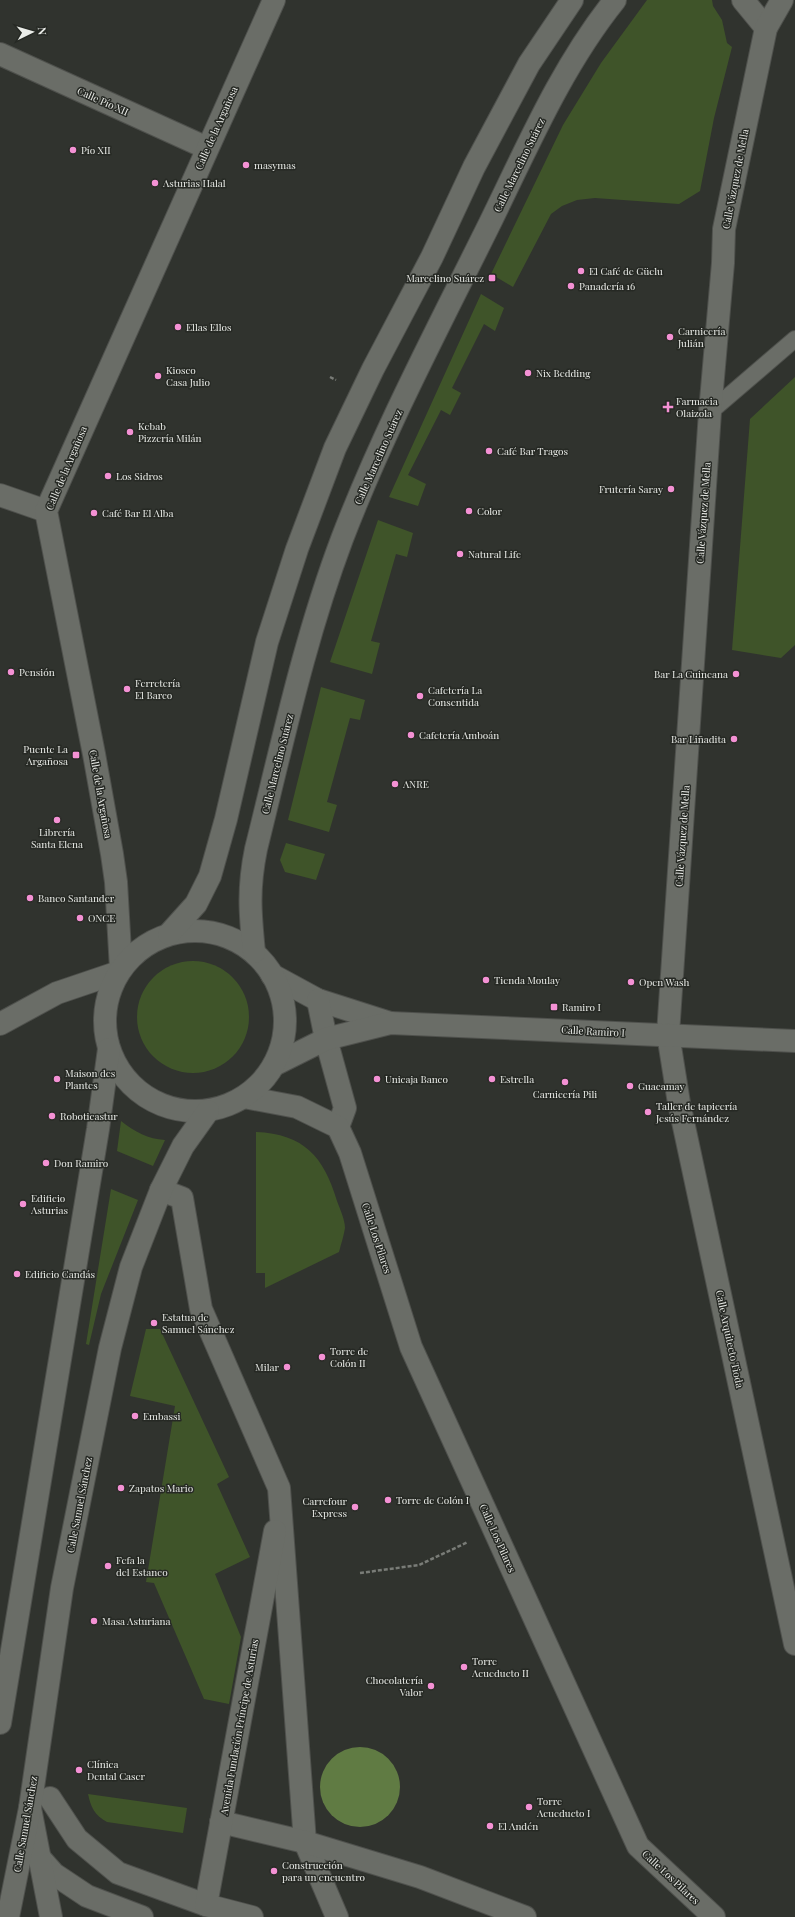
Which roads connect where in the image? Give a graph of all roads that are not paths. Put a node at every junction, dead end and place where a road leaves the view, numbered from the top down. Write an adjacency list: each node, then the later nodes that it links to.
1 (274, 0): 8 (street, Calle de la Argañosa)
2 (572, 0): 13 (street)
3 (616, 0): 14 (street, Calle Marcelino Suárez)
4 (743, 0): 6 (street)
5 (782, 0): 6 (street, Calle Vázquez de Mella)
6 (766, 28): 10 (street, Calle Vázquez de Mella)
7 (0, 54): 8 (street, Calle Pío XII)
8 (207, 148): 12 (street, Calle de la Argañosa)
9 (795, 339): 10 (lane)
10 (710, 412): 20 (street, Calle Vázquez de Mella)
11 (0, 495): 12 (street)
12 (46, 511): 15 (street, Calle de la Argañosa)
13 (169, 934): 14 (street); 15 (street)
14 (254, 952): 16 (street)
15 (120, 970): 19 (street); 23 (street)
16 (272, 975): 17 (street, Calle Ramiro I); 24 (street)
17 (318, 1000): 18 (street, Calle Ramiro I); 21 (street)
18 (390, 1023): 20 (street, Calle Ramiro I); 21 (street, Calle Ramiro I)
19 (0, 1024)
20 (668, 1034): 22 (street, Calle Ramiro I); 30 (street, Calle Arquitecto Tioda)
21 (326, 1039): 24 (street, Calle Ramiro I); 27 (street)
22 (795, 1041)
23 (109, 1049): 26 (street); 31 (street)
24 (274, 1065): 25 (street)
25 (244, 1097): 26 (street); 27 (street)
26 (208, 1111): 28 (street, Calle Samuel Sánchez)
27 (338, 1126): 44 (street, Calle Los Pilares)
28 (161, 1190): 29 (street, Avenida Fundación Príncipe de Asturias); 33 (street, Calle Samuel Sánchez)
29 (280, 1500): 34 (street, Avenida Fundación Príncipe de Asturias); 35 (street, Avenida Fundación Príncipe de Asturias)
30 (795, 1644)
31 (0, 1723)
32 (50, 1798): 37 (street)
33 (30, 1808): 36 (street); 38 (street, Calle Samuel Sánchez)
34 (221, 1822): 35 (street); 37 (street, Avenida Fundación Príncipe de Asturias)
35 (305, 1842): 42 (street, Avenida Fundación Príncipe de Asturias); 43 (street)
36 (38, 1856): 39 (street); 40 (street)
37 (206, 1905): 41 (street)
38 (8, 1917)
39 (51, 1917)
40 (142, 1917)
41 (252, 1917)
42 (337, 1917)
43 (525, 1917)
44 (714, 1917)

